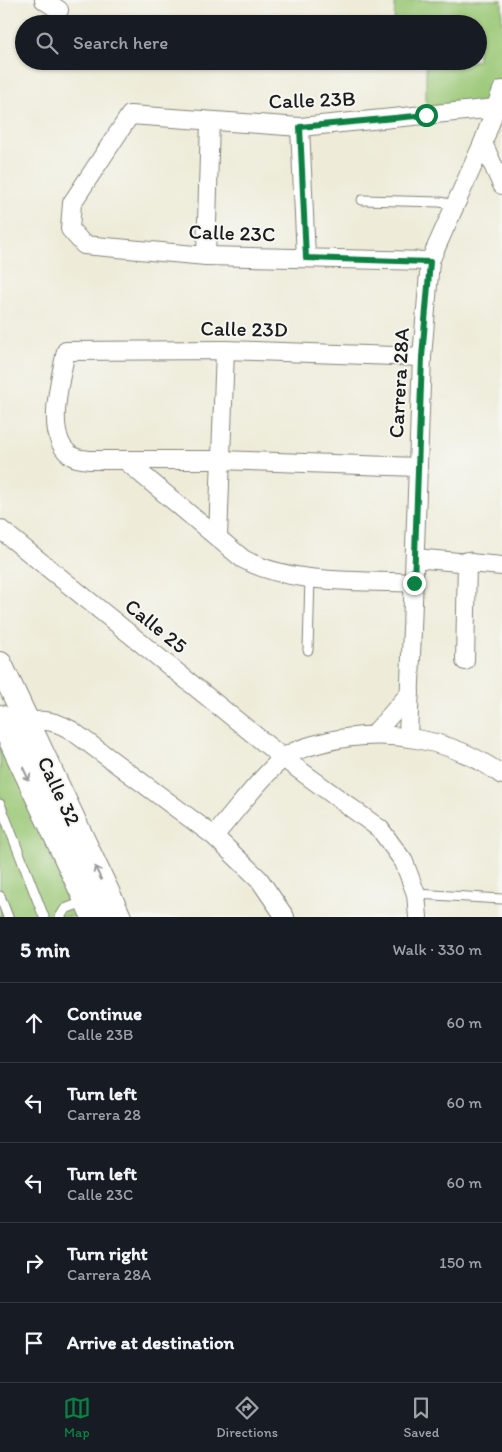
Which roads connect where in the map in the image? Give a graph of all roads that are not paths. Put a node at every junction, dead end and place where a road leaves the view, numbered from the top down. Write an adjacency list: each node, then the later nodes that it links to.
1 (44, 0): 2 (street)
2 (59, 10)
3 (502, 90): 4 (street, Carrera 28A)
4 (496, 108): 6 (street, Calle 23B); 7 (street, Carrera 28A)
5 (210, 121): 6 (street, Calle 23B); 11 (street, Calle 23B); 12 (street)
6 (300, 127): 13 (street)
7 (483, 143): 8 (street); 10 (street, Carrera 28A)
8 (502, 185)
9 (362, 200): 10 (lane)
10 (455, 205): 14 (street, Carrera 28A)
11 (70, 229): 12 (street, Calle 23C)
12 (206, 256): 13 (street, Calle 23C)
13 (306, 258): 14 (street, Calle 23C)
14 (430, 262): 16 (street, Carrera 28A)
15 (225, 350): 16 (street, Calle 23D); 17 (street); 18 (street, Calle 23D)
16 (422, 357): 19 (street, Carrera 28A)
17 (220, 460): 18 (street); 19 (street); 21 (street)
18 (126, 461): 21 (street)
19 (418, 467): 22 (street, Carrera 28A)
20 (0, 529): 34 (street, Calle 25)
21 (218, 537): 25 (street)
22 (415, 558): 23 (street); 26 (street, Carrera 28A)
23 (467, 561): 24 (street); 28 (street)
24 (501, 564)
25 (310, 577): 26 (street); 27 (lane)
26 (414, 583): 30 (street, Carrera 28A)
27 (308, 650)
28 (465, 660)
29 (0, 664): 31 (main road, Calle 32)
30 (410, 692): 32 (street); 33 (street, Carrera 28A)
31 (8, 725): 37 (street); 41 (main road, Calle 32, one-way to 41); 45 (main road, Calle 32, one-way to 31)
32 (374, 734): 33 (street); 34 (street)
33 (408, 737): 35 (street)
34 (283, 758): 37 (street); 38 (street, Calle 25)
35 (502, 775)
36 (0, 804): 43 (lane)
37 (214, 836): 46 (street)
38 (416, 894): 40 (lane); 47 (street, Calle 25)
39 (0, 896): 42 (lane)
40 (502, 899)
41 (90, 909): 44 (lane)
42 (8, 917)
43 (44, 917)
44 (60, 917)
45 (119, 917)
46 (286, 917)
47 (418, 917)

